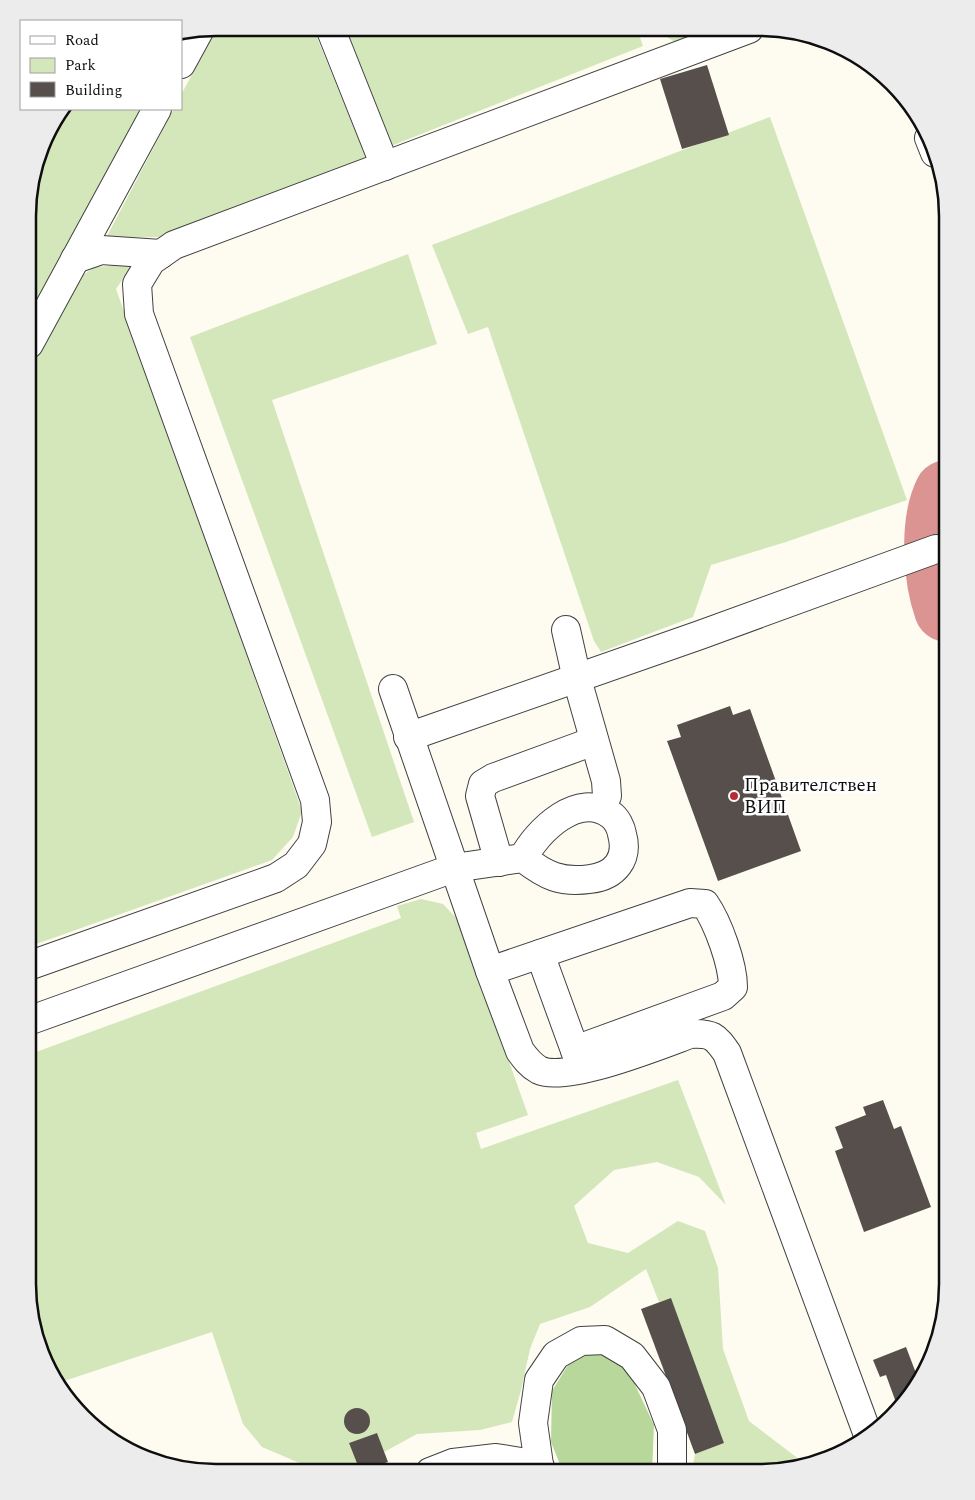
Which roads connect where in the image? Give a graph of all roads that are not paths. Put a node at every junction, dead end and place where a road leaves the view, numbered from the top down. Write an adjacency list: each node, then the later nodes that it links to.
1 (333, 36): 6 (street)
2 (729, 36): 6 (street)
3 (195, 38): 4 (street)
4 (182, 62)
5 (156, 110): 8 (street)
6 (384, 166): 7 (street)
7 (161, 254): 8 (street); 20 (street)
8 (75, 259): 9 (street)
9 (36, 331)
10 (936, 549): 12 (street)
11 (566, 630): 12 (street)
12 (577, 679): 14 (street); 15 (street)
13 (393, 689): 14 (street)
14 (408, 737): 18 (street)
15 (594, 741): 16 (street); 17 (street)
16 (601, 809): 17 (street); 17 (street)
17 (511, 860): 18 (street)
18 (454, 868): 21 (street); 22 (street)
19 (540, 954): 21 (street); 23 (street); 23 (street)
20 (36, 963)
21 (490, 970): 23 (street)
22 (36, 1018)
23 (578, 1060): 24 (street)
24 (865, 1428)
25 (450, 1464): 26 (street)
26 (522, 1464)
27 (539, 1464): 28 (street)
28 (672, 1464)

